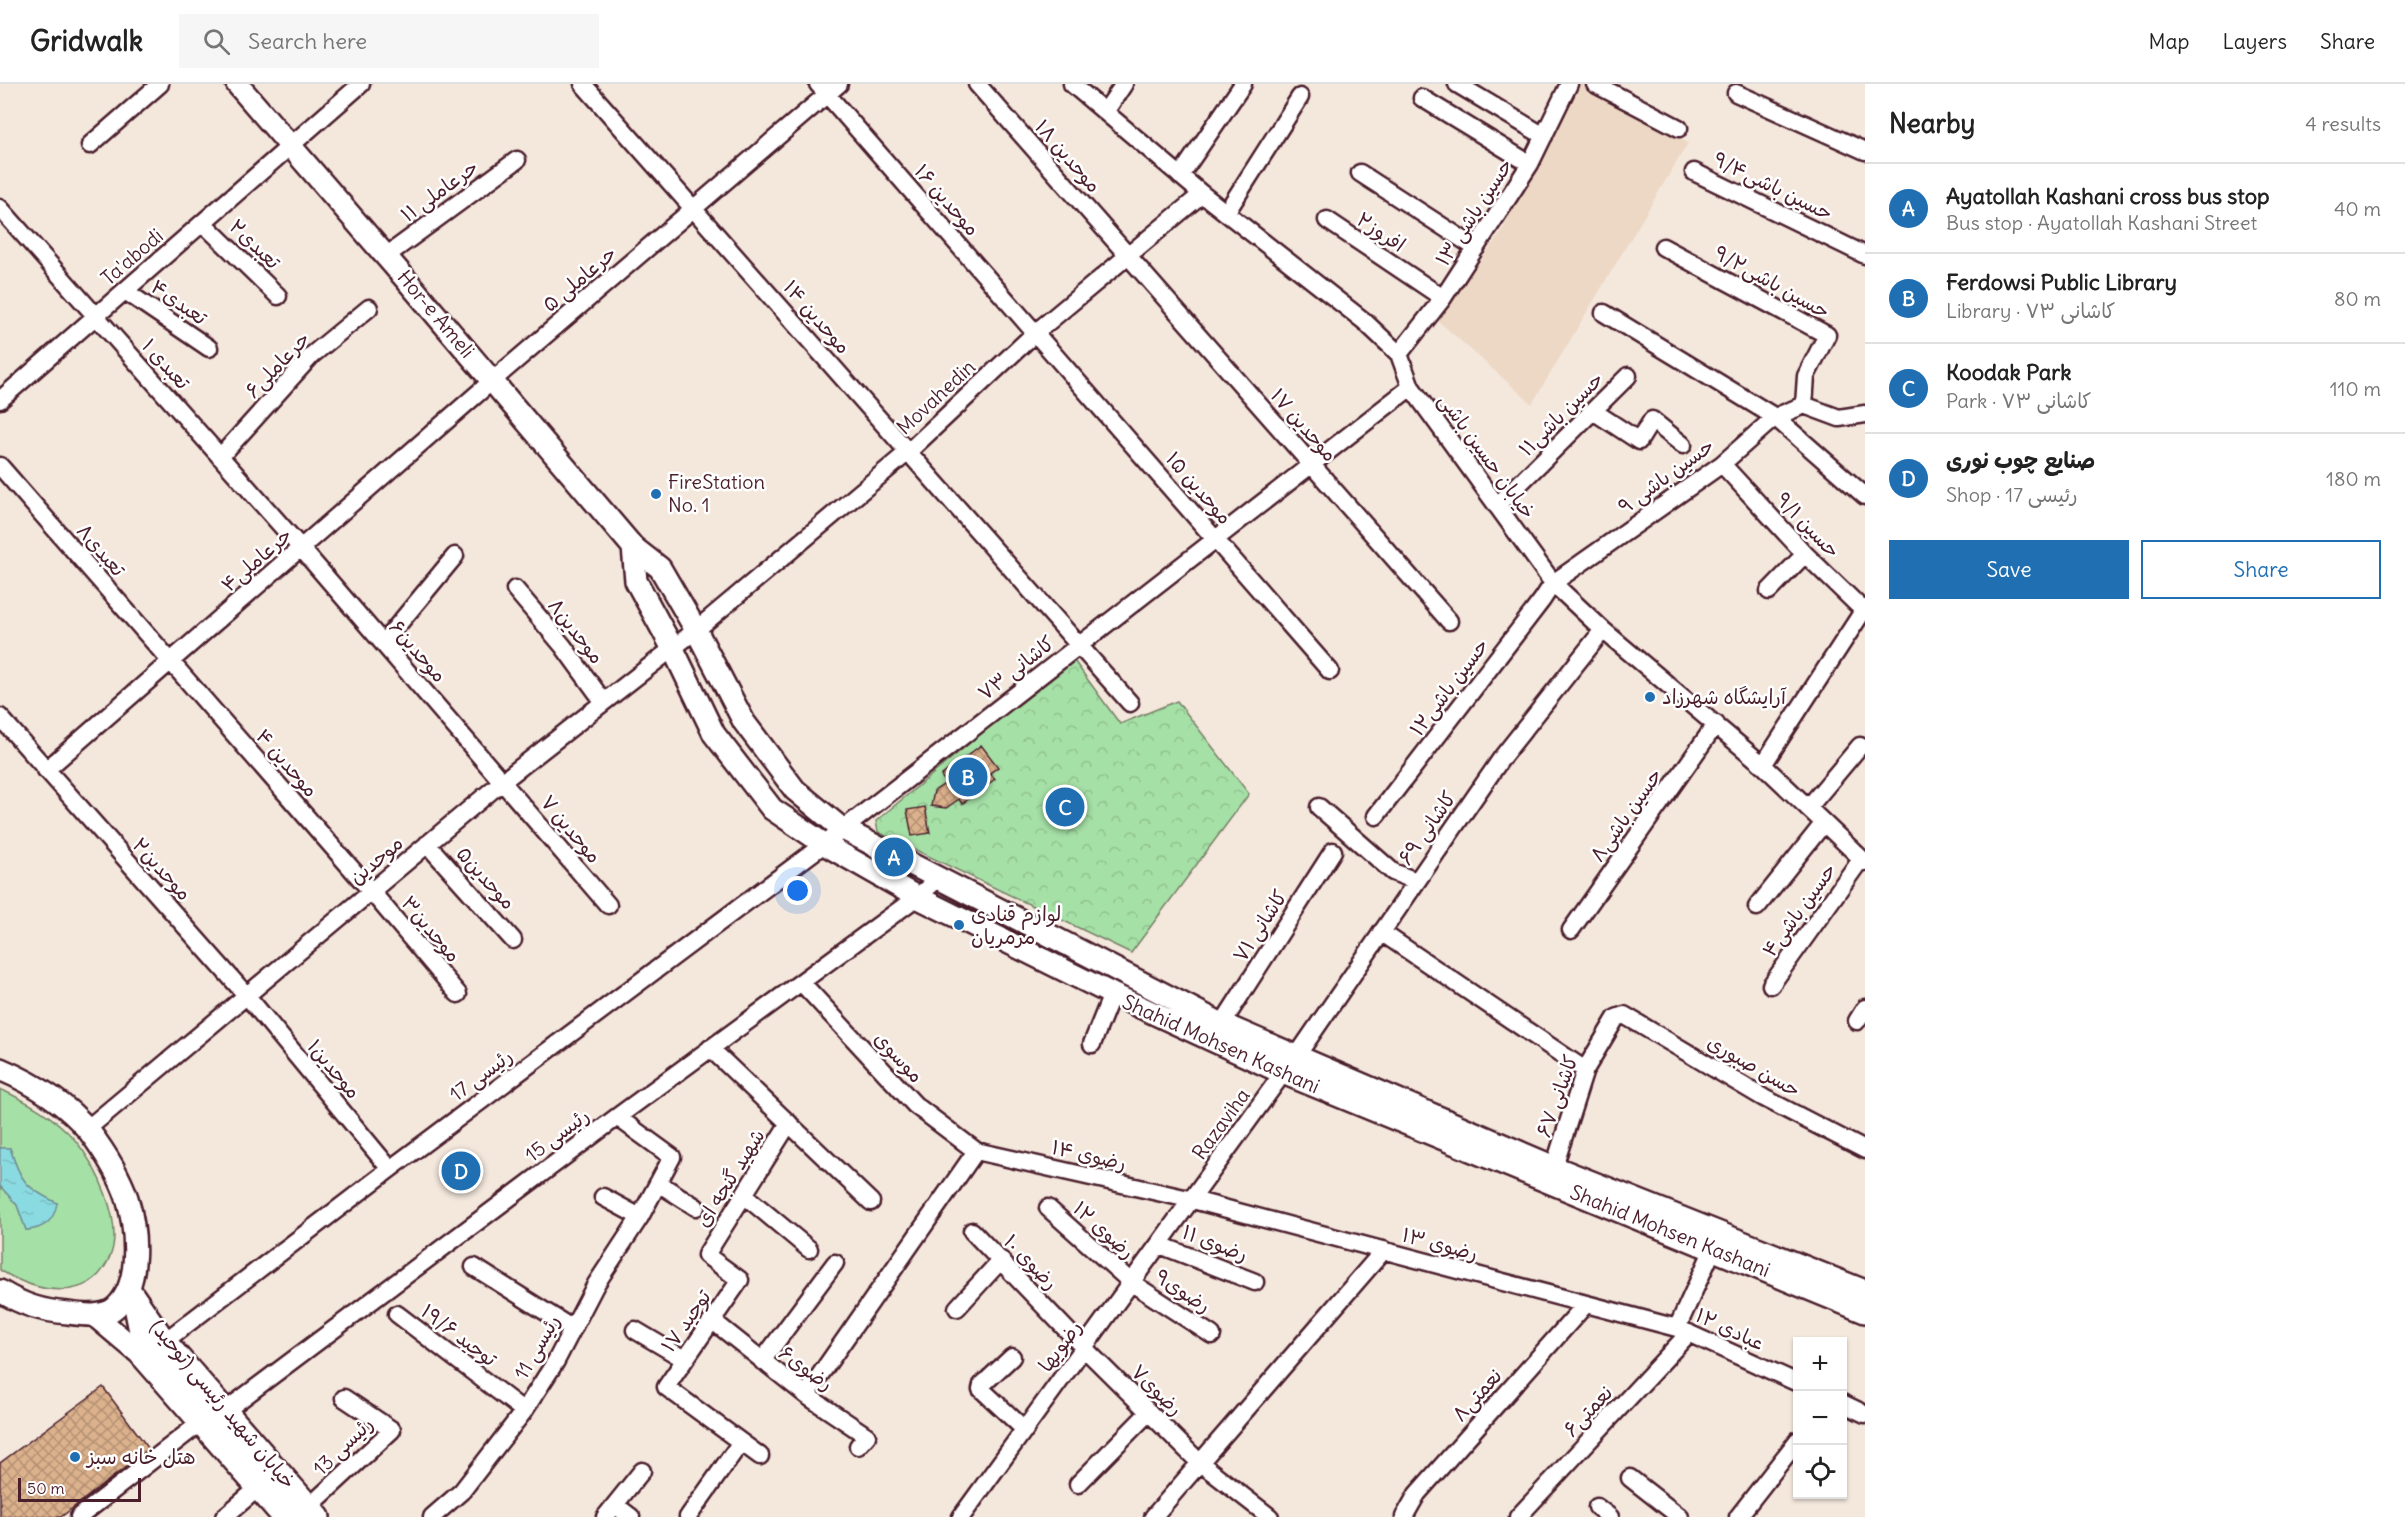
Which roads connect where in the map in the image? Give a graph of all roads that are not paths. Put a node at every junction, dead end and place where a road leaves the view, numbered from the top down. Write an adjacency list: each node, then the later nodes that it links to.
1 (160, 84): 19 (street)
2 (237, 84): 20 (main road, Hor-e Ameli)
3 (361, 84): 20 (street, Ta'abodi)
4 (583, 84): 29 (street, موحدین ۱۴)
5 (977, 84): 37 (street, موحدین ۱۸)
6 (1072, 84): 16 (street, خیابان حسین باشی)
7 (1124, 84): 16 (street)
8 (1244, 84): 26 (street)
9 (1457, 84): 18 (street)
10 (1569, 84): 18 (street, حسین باشی ۱۳)
11 (1595, 84): 17 (street)
12 (828, 87): 29 (street, حرعاملی ۵); 44 (street, موحدین ۱۶)
13 (1736, 93): 21 (street)
14 (1300, 97): 30 (street)
15 (1422, 98): 23 (street)
16 (1105, 112): 26 (street, خیابان حسین باشی)
17 (1679, 128)
18 (1544, 136): 23 (street, حسین باشی ۱۳)
19 (90, 145)
20 (291, 146): 32 (street, Ta'abodi); 36 (main road, Hor-e Ameli)
21 (1865, 151)
22 (517, 160): 36 (street, حرعاملی ۱۱)
23 (1530, 164): 34 (street, حسین باشی ۱۳)
24 (1694, 172): 35 (street, حسین باشی۹/۴)
25 (1360, 173): 34 (street)
26 (1180, 176): 27 (street, خیابان حسین باشی)
27 (1202, 194): 30 (street, خیابان حسین باشی); 37 (street, Movahedin)
28 (0, 208): 43 (street, تعبدی ۱)
29 (694, 210): 48 (street, حرعاملی ۵); 56 (street, موحدین ۱۴)
30 (1226, 213): 46 (street, خیابان حسین باشی)
31 (1327, 220): 40 (street, افروز۲)
32 (203, 223): 38 (street, Ta'abodi); 39 (street, تعبدی۲)
33 (1664, 247): 51 (street, حسین باشی۹/۲)
34 (1476, 248): 40 (street, حسین باشی ۱۳)
35 (1865, 255)
36 (386, 256): 48 (main road, Hor-e Ameli)
37 (1128, 256): 44 (street, Movahedin); 59 (street, موحدین ۱۷)
38 (125, 291): 43 (street, Ta'abodi); 45 (street, تعبدی۴)
39 (278, 296)
40 (1443, 298): 46 (street, حسین باشی ۱۳)
41 (369, 308): 57 (street, حرعاملی۶)
42 (1604, 313): 54 (street)
43 (96, 317): 50 (street, Ta'abodi); 57 (street, تعبدی ۱)
44 (1035, 333): 56 (street, Movahedin); 63 (street, موحدین ۱۵)
45 (209, 348)
46 (1399, 354): 49 (street, خیابان حسین باشی)
47 (1628, 376): 52 (street, حسین باشی۱۱)
48 (492, 381): 64 (main road, Hor-e Ameli); 65 (street, حرعاملی۴)
49 (1411, 387): 59 (street, کاشانی ۷۳); 62 (street, خیابان حسین باشی)
50 (0, 400)
51 (1803, 405): 53 (street); 54 (street, حسین باشی ۹)
52 (1593, 411): 55 (street); 62 (street, حسین باشی۱۱)
53 (1865, 414)
54 (1775, 417): 58 (street, حسین باشی ۹); 61 (street)
55 (1683, 445)
56 (908, 452): 73 (street, Movahedin); 76 (street, موحدین ۱۴)
57 (220, 456): 65 (street, تعبدی ۱)
58 (1722, 464): 66 (street, حسین ۹/۱); 68 (street, حسین باشی ۹)
59 (1311, 465): 63 (street, کاشانی ۷۳); 72 (street, موحدین ۱۷)
60 (0, 466): 78 (street, تعبدی۸)
61 (1865, 495)
62 (1497, 506): 68 (street, خیابان حسین باشی)
63 (1215, 539): 76 (street, کاشانی ۷۳); 79 (street, موحدین ۱۵)
64 (633, 547): 73 (main road, Hor-e Ameli); 77 (main road)
65 (301, 548): 75 (street, موحدین۶); 78 (street, حرعاملی۴)
66 (1806, 554): 70 (street); 71 (street, حسین ۹/۱)
67 (454, 556): 75 (street)
68 (1553, 583): 74 (street, خیابان حسین باشی); 90 (street, حسین باشی۱۲)
69 (515, 589): 80 (street, موحدین۸)
70 (1769, 591)
71 (1864, 611): 85 (street)
72 (1449, 621)
73 (696, 630): 77 (street, موحدین); 92 (main road)
74 (1603, 630): 83 (street, خیابان حسین باشی); 98 (street, کاشانی ۶۹)
75 (383, 643): 87 (street, موحدین۶)
76 (1079, 646): 81 (street, موحدین ۱۴); 92 (street, کاشانی ۷۳)
77 (673, 649): 80 (street, موحدین); 94 (main road, Shahid Mohsen Kashani)
78 (170, 662): 86 (street, حرعاملی۴); 99 (street, موحدین ۴)
79 (1330, 670)
80 (603, 701): 87 (street, موحدین)
81 (1130, 704)
82 (0, 717): 86 (street, موحدین۲)
83 (1716, 724): 85 (street, خیابان حسین باشی); 103 (street, حسین باشی۸)
84 (1860, 746): 89 (street)
85 (1763, 765): 89 (street, خیابان حسین باشی)
86 (46, 770): 110 (street, موحدین۲)
87 (503, 781): 93 (street, موحدین); 101 (street, موحدین ۷)
88 (1319, 807): 98 (street)
89 (1808, 808): 91 (street, خیابان حسین باشی)
90 (1376, 816)
91 (1823, 824): 96 (street, خیابان حسین باشی); 102 (street)
92 (841, 828): 94 (street, کاشانی ۷۳); 97 (main road)
93 (427, 844): 99 (street, موحدین); 105 (street, موحدین۵)
94 (824, 844): 100 (main road, Shahid Mohsen Kashani); 125 (street, رئیسی 17)
95 (1333, 851): 112 (street, کاشانی ۷۱)
96 (1863, 861): 107 (street, حسین باشی۴)
97 (939, 878): 100 (street, رئیسی 15); 112 (main road)
98 (1416, 880): 104 (street, کاشانی ۶۹)
99 (371, 891): 108 (street, موحدین۳); 110 (street, موحدین)
100 (917, 897): 106 (street, رئیسی 15); 109 (main road, Shahid Mohsen Kashani)
101 (608, 905)
102 (1757, 908)
103 (1571, 930)
104 (1381, 932): 115 (street, کاشانی ۶۹); 117 (street)
105 (513, 940)
106 (801, 982): 114 (street, رئیسی 15); 123 (street, موسوی)
107 (1771, 985)
108 (458, 994)
109 (1112, 994): 113 (street); 118 (main road, Shahid Mohsen Kashani)
110 (247, 996): 121 (street, موحدین); 125 (street, موحدین۱)
111 (1624, 1015): 117 (street, کاشانی ۶۷); 122 (street, حسن صبوری)
112 (1222, 1024): 115 (main road)
113 (1092, 1044)
114 (711, 1048): 119 (street, رئیسی 15); 120 (street, شهید گنجه ای)
115 (1296, 1057): 118 (main road); 124 (main road)
116 (0, 1069): 121 (main road)
117 (1585, 1070): 124 (street, کاشانی ۶۷)
118 (1283, 1073): 129 (street, Razaviha); 137 (main road, Shahid Mohsen Kashani)
119 (617, 1117): 126 (street, رئیسی 11); 167 (street, رئیسی 15)
120 (789, 1123): 127 (street, شهید گنجه ای); 130 (street, شهید گنجه ای)
121 (87, 1129): 145 (main road)
122 (1865, 1150)
123 (976, 1151): 129 (street, رضوی ۱۴); 164 (street)
124 (1554, 1167): 147 (main road)
125 (390, 1169): 158 (street, رئیسی 17)
126 (658, 1183): 131 (street); 133 (street, رئیسی 11)
127 (744, 1195): 136 (street); 139 (street, شهید گنجه ای)
128 (603, 1197): 133 (street)
129 (1193, 1200): 135 (street, رضویها); 138 (street, رضوی ۱۳)
130 (871, 1202)
131 (696, 1207)
132 (1048, 1208): 144 (street, رضوی ۱۲)
133 (640, 1217): 154 (street, رئیسی 11)
134 (972, 1231): 140 (street, رضوی ۱۰)
135 (1160, 1245): 143 (street, رضوی ۱۱); 144 (street, رضویها)
136 (809, 1249)
137 (1713, 1249): 150 (main road, Shahid Mohsen Kashani); 156 (street, نعمتی۶)
138 (1384, 1250): 148 (street, رضوی ۱۳); 177 (street)
139 (706, 1255): 153 (street, توحید ۱۷)
140 (1001, 1260): 149 (street); 159 (street, رضوی ۱۰)
141 (835, 1263): 162 (street)
142 (474, 1267): 154 (street)
143 (1255, 1282)
144 (1132, 1283): 157 (street, رضوی۹); 159 (street, رضویها)
145 (129, 1289): 152 (main road); 158 (main road, خیابان شهید رئیسی (توحید)); 183 (street)
146 (0, 1291): 152 (main road)
147 (1865, 1291)
148 (1586, 1304): 156 (street, رضوی ۱۳); 193 (street, نعمتی۸)
149 (957, 1308)
150 (1865, 1312)
151 (396, 1314): 168 (street, توحید ۱۹/۶)
152 (94, 1315): 171 (main road, خیابان شهید رئیسی (توحید))
153 (713, 1321): 161 (street, توحید ۱۷); 162 (street, رضوی۶)
154 (573, 1329): 168 (street, رئیسی 11)
155 (635, 1330): 161 (street)
156 (1683, 1331): 163 (street, عبادی ۱۲); 194 (street, نعمتی۶)
157 (1212, 1335)
158 (165, 1341): 167 (main road, خیابان شهید رئیسی (توحید))
159 (1084, 1348): 169 (street, رضوی۷); 172 (street, رضویها)
160 (1011, 1356): 172 (street)
161 (684, 1359): 173 (street, توحید ۱۷)
162 (762, 1361): 164 (street, رضوی۶)
163 (1793, 1381)
164 (806, 1395): 175 (street, رضوی۶)
165 (344, 1398): 183 (street, رئیسی 13)
166 (1847, 1405): 170 (street)
167 (225, 1411): 183 (main road, خیابان شهید رئیسی (توحید))
168 (524, 1411): 187 (street, رئیسی 11)
169 (1149, 1412): 177 (street, رضوی۷); 180 (street)
170 (1865, 1414)
171 (200, 1423): 181 (main road, خیابان شهید رئیسی (توحید)); 184 (street)
172 (1025, 1430): 190 (street, رضویها)
173 (741, 1442): 176 (street); 189 (street)
174 (1793, 1445): 196 (street)
175 (858, 1446)
176 (760, 1456)
177 (1199, 1462): 191 (street); 192 (street, رضوی۷)
178 (642, 1471): 182 (street)
179 (1630, 1478): 195 (street)
180 (1078, 1484)
181 (258, 1488): 185 (street); 186 (main road, خیابان شهید رئیسی (توحید))
182 (610, 1511): 188 (street)
183 (309, 1513)
184 (79, 1517)
185 (224, 1517)
186 (283, 1517)
187 (432, 1517)
188 (632, 1517)
189 (688, 1517)
190 (961, 1517)
191 (1153, 1517)
192 (1270, 1517)
193 (1404, 1517)
194 (1518, 1517)
195 (1680, 1517)
196 (1737, 1517)

